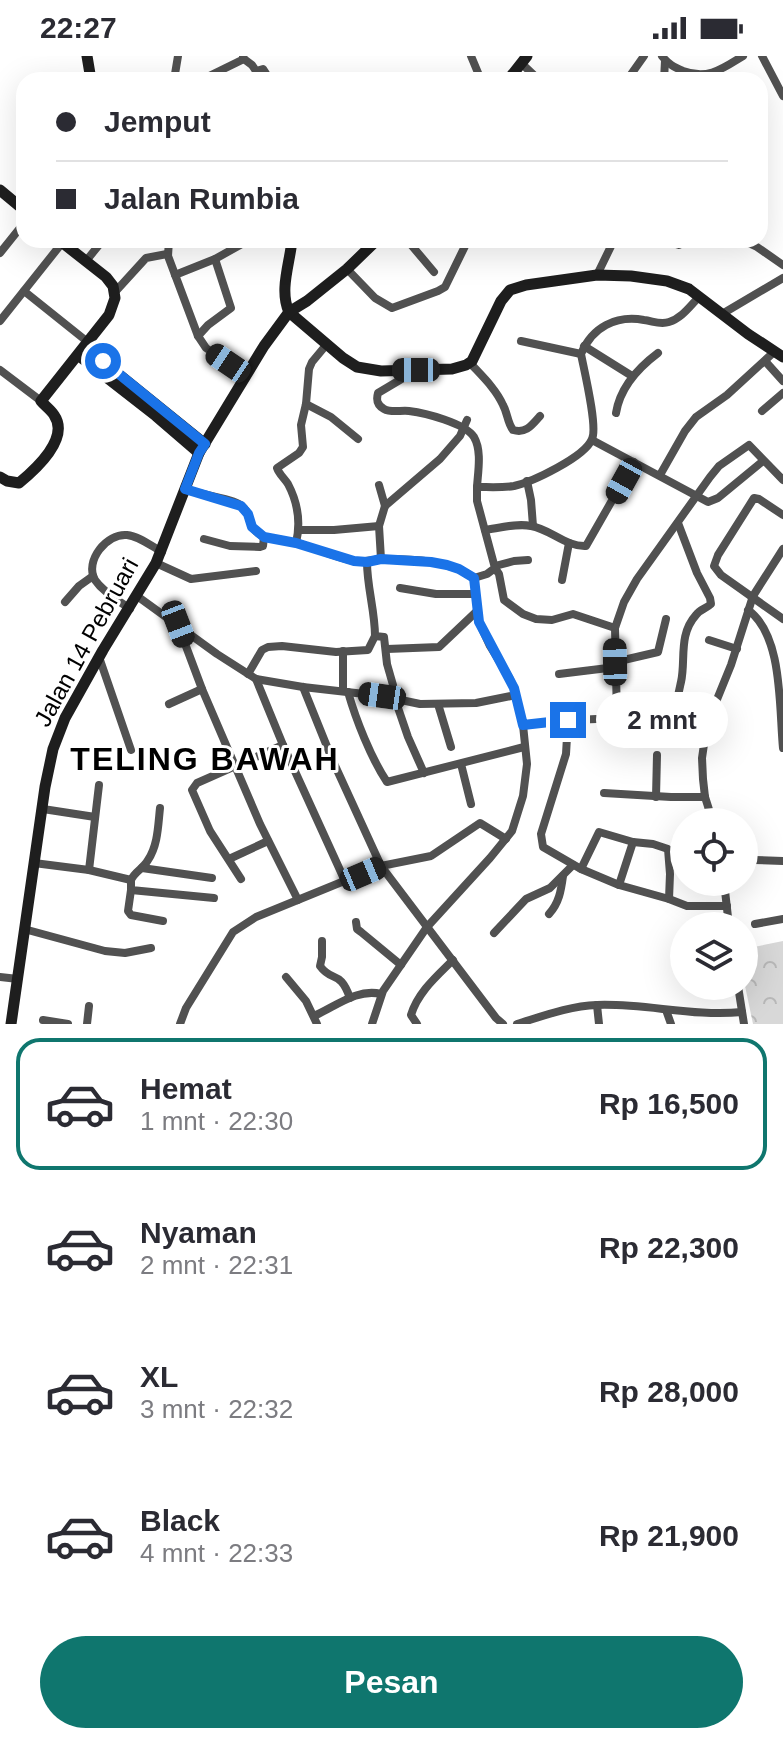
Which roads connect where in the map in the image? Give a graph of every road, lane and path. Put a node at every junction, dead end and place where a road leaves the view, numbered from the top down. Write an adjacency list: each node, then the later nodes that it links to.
1 (743, 56): 8 (street)
2 (762, 56): 9 (street)
3 (244, 58): 5 (street); 6 (street)
4 (664, 58): 7 (street)
5 (217, 72)
6 (266, 72)
7 (689, 72)
8 (714, 72)
9 (782, 94)
10 (0, 190): 11 (street)
11 (16, 203)
12 (16, 233): 24 (street)
13 (55, 248): 34 (street)
14 (69, 248): 27 (street)
15 (97, 248): 27 (street)
16 (168, 248): 25 (street)
17 (235, 248): 26 (street)
18 (291, 248): 37 (street)
19 (369, 248): 29 (street, Jalan 14 Pebruari)
20 (414, 248): 30 (street)
21 (464, 248): 29 (street)
22 (610, 248): 32 (street)
23 (761, 248): 28 (street)
24 (0, 253)
25 (167, 254): 31 (street); 35 (street)
26 (215, 259): 31 (street); 40 (street)
27 (86, 261): 35 (street)
28 (783, 265)
29 (347, 269): 37 (street, Jalan 14 Pebruari)
30 (434, 272)
31 (175, 275): 40 (street)
32 (597, 275): 36 (street); 48 (street)
33 (783, 278): 38 (street)
34 (24, 291): 39 (street); 43 (street)
35 (115, 292): 43 (street)
36 (699, 297): 38 (street); 44 (street)
37 (289, 312): 42 (street); 51 (street, Jalan 14 Pebruari)
38 (722, 314): 46 (street)
39 (0, 321)
40 (198, 336): 51 (street)
41 (521, 341): 44 (street)
42 (327, 344): 50 (street); 56 (street)
43 (84, 349): 55 (street); 63 (street)
44 (583, 350): 52 (street); 62 (street)
45 (658, 353): 52 (street)
46 (778, 354): 47 (street)
47 (765, 361): 53 (street); 66 (street)
48 (470, 363): 50 (street); 59 (street)
49 (0, 370): 55 (street)
50 (416, 370): 60 (street)
51 (247, 375): 63 (street, Jalan 14 Pebruari)
52 (632, 376): 58 (street)
53 (783, 381)
54 (783, 393): 57 (street)
55 (41, 401): 67 (street)
56 (306, 404): 61 (street); 79 (street)
57 (762, 411)
58 (616, 413)
59 (540, 416)
60 (466, 424): 71 (street); 74 (street)
61 (358, 439)
62 (592, 440): 65 (street); 69 (street)
63 (202, 448): 72 (street, Jalan 14 Pebruari)
64 (763, 461): 68 (street); 73 (street); 73 (street)
65 (634, 462): 66 (street); 84 (street)
66 (660, 475): 73 (street)
67 (0, 477)
68 (783, 480)
69 (527, 481): 71 (street); 78 (street)
70 (379, 485): 74 (street)
71 (477, 487): 80 (street)
72 (185, 489): 81 (street); 86 (street, Jalan 14 Pebruari)
73 (695, 495): 76 (street)
74 (385, 506): 77 (street)
75 (783, 515): 98 (street)
76 (678, 523): 106 (street); 125 (street)
77 (379, 526): 79 (street); 87 (street)
78 (533, 526): 80 (street); 84 (street)
79 (299, 530): 83 (street)
80 (485, 530): 90 (street)
81 (264, 537): 82 (street); 83 (street)
82 (204, 539)
83 (296, 543): 89 (street)
84 (569, 543): 94 (street)
85 (783, 549): 98 (street)
86 (159, 558): 91 (street); 92 (street); 97 (street, Jalan 14 Pebruari)
87 (381, 559): 89 (street); 93 (street)
88 (528, 560): 90 (street)
89 (367, 562): 107 (street)
90 (495, 567): 93 (street); 106 (street)
91 (256, 571)
92 (93, 576): 99 (street); 100 (street)
93 (474, 578): 96 (street)
94 (562, 580)
95 (400, 588): 96 (street)
96 (474, 594): 102 (street)
97 (137, 596): 100 (street, Jalan 14 Pebruari); 105 (street)
98 (753, 596): 101 (street); 104 (street)
99 (65, 602)
100 (130, 609): 112 (street, Jalan 14 Pebruari)
101 (748, 610): 110 (street); 131 (street)
102 (476, 612): 109 (street); 119 (street)
103 (666, 619): 113 (street)
104 (783, 619)
105 (178, 624): 115 (street); 117 (street)
106 (615, 628): 113 (street)
107 (375, 636): 109 (street); 111 (street)
108 (709, 640): 110 (street)
109 (387, 649): 120 (street)
110 (737, 649): 126 (street)
111 (343, 651): 115 (street); 118 (street)
112 (99, 657): 132 (street); 144 (street, Jalan 14 Pebruari)
113 (616, 664): 114 (street); 123 (street)
114 (559, 674)
115 (252, 676): 116 (street); 128 (street)
116 (303, 687): 118 (street); 153 (street)
117 (202, 689): 121 (street); 135 (street)
118 (345, 692): 120 (street); 136 (street)
119 (516, 695): 122 (street); 127 (street)
120 (394, 699): 122 (street); 136 (street)
121 (169, 704)
122 (438, 704): 129 (street)
123 (617, 718): 124 (street); 125 (street)
124 (568, 720): 127 (street); 154 (street)
125 (675, 720): 126 (street)
126 (707, 724): 140 (street)
127 (523, 725): 130 (street)
128 (283, 745): 135 (street); 160 (street)
129 (451, 747)
130 (524, 747): 134 (street); 146 (street)
131 (783, 748)
132 (131, 750)
133 (657, 755): 139 (street)
134 (461, 764): 136 (street); 141 (street)
135 (236, 767): 147 (street); 149 (street)
136 (424, 773)
137 (99, 785): 145 (street)
138 (604, 793): 139 (street)
139 (656, 797): 140 (street)
140 (705, 797): 143 (street)
141 (471, 804)
142 (160, 808): 155 (street)
143 (709, 808)
144 (43, 809): 145 (street); 152 (street, Jalan 14 Pebruari)
145 (95, 817): 156 (street)
146 (506, 839): 153 (street); 174 (street)
147 (268, 841): 149 (street); 166 (street)
148 (633, 842): 154 (street); 162 (street); 165 (street)
149 (229, 859): 159 (street)
150 (758, 860): 151 (street)
151 (783, 861)
152 (34, 863): 156 (street); 175 (street, Jalan 14 Pebruari)
153 (381, 866): 160 (street); 174 (street)
154 (577, 867): 157 (street); 162 (street)
155 (142, 868): 158 (street); 161 (street)
156 (89, 870): 161 (street)
157 (563, 876): 169 (street); 176 (street)
158 (212, 878)
159 (241, 879)
160 (345, 881): 166 (street)
161 (131, 885): 164 (street); 171 (street)
162 (619, 885): 165 (street)
163 (726, 896): 167 (street)
164 (214, 898)
165 (669, 899): 167 (street)
166 (298, 900): 196 (street)
167 (727, 906): 168 (street)
168 (728, 912)
169 (549, 914)
170 (783, 919): 173 (street)
171 (163, 921)
172 (356, 922): 180 (street)
173 (758, 923)
174 (427, 927): 179 (street); 180 (street)
175 (24, 929): 178 (street); 183 (street, Jalan 14 Pebruari)
176 (494, 933)
177 (322, 941): 185 (street)
178 (151, 948)
179 (453, 960): 199 (street); 200 (street)
180 (401, 965): 184 (street)
181 (0, 977): 183 (street)
182 (286, 977): 192 (street)
183 (18, 979): 193 (street, Jalan 14 Pebruari)
184 (381, 994): 185 (street); 198 (street)
185 (350, 998): 192 (street)
186 (740, 1000): 190 (street)
187 (597, 1005): 189 (street); 201 (street); 202 (street)
188 (89, 1006): 195 (street)
189 (666, 1010): 190 (street); 203 (street)
190 (742, 1012): 204 (street)
191 (43, 1020): 194 (street)
192 (315, 1020)
193 (11, 1024)
194 (68, 1024)
195 (87, 1024)
196 (180, 1024): 197 (street)
197 (192, 1024)
198 (372, 1024)
199 (417, 1024)
200 (503, 1024)
201 (517, 1024)
202 (599, 1024)
203 (671, 1024)
204 (744, 1024)

